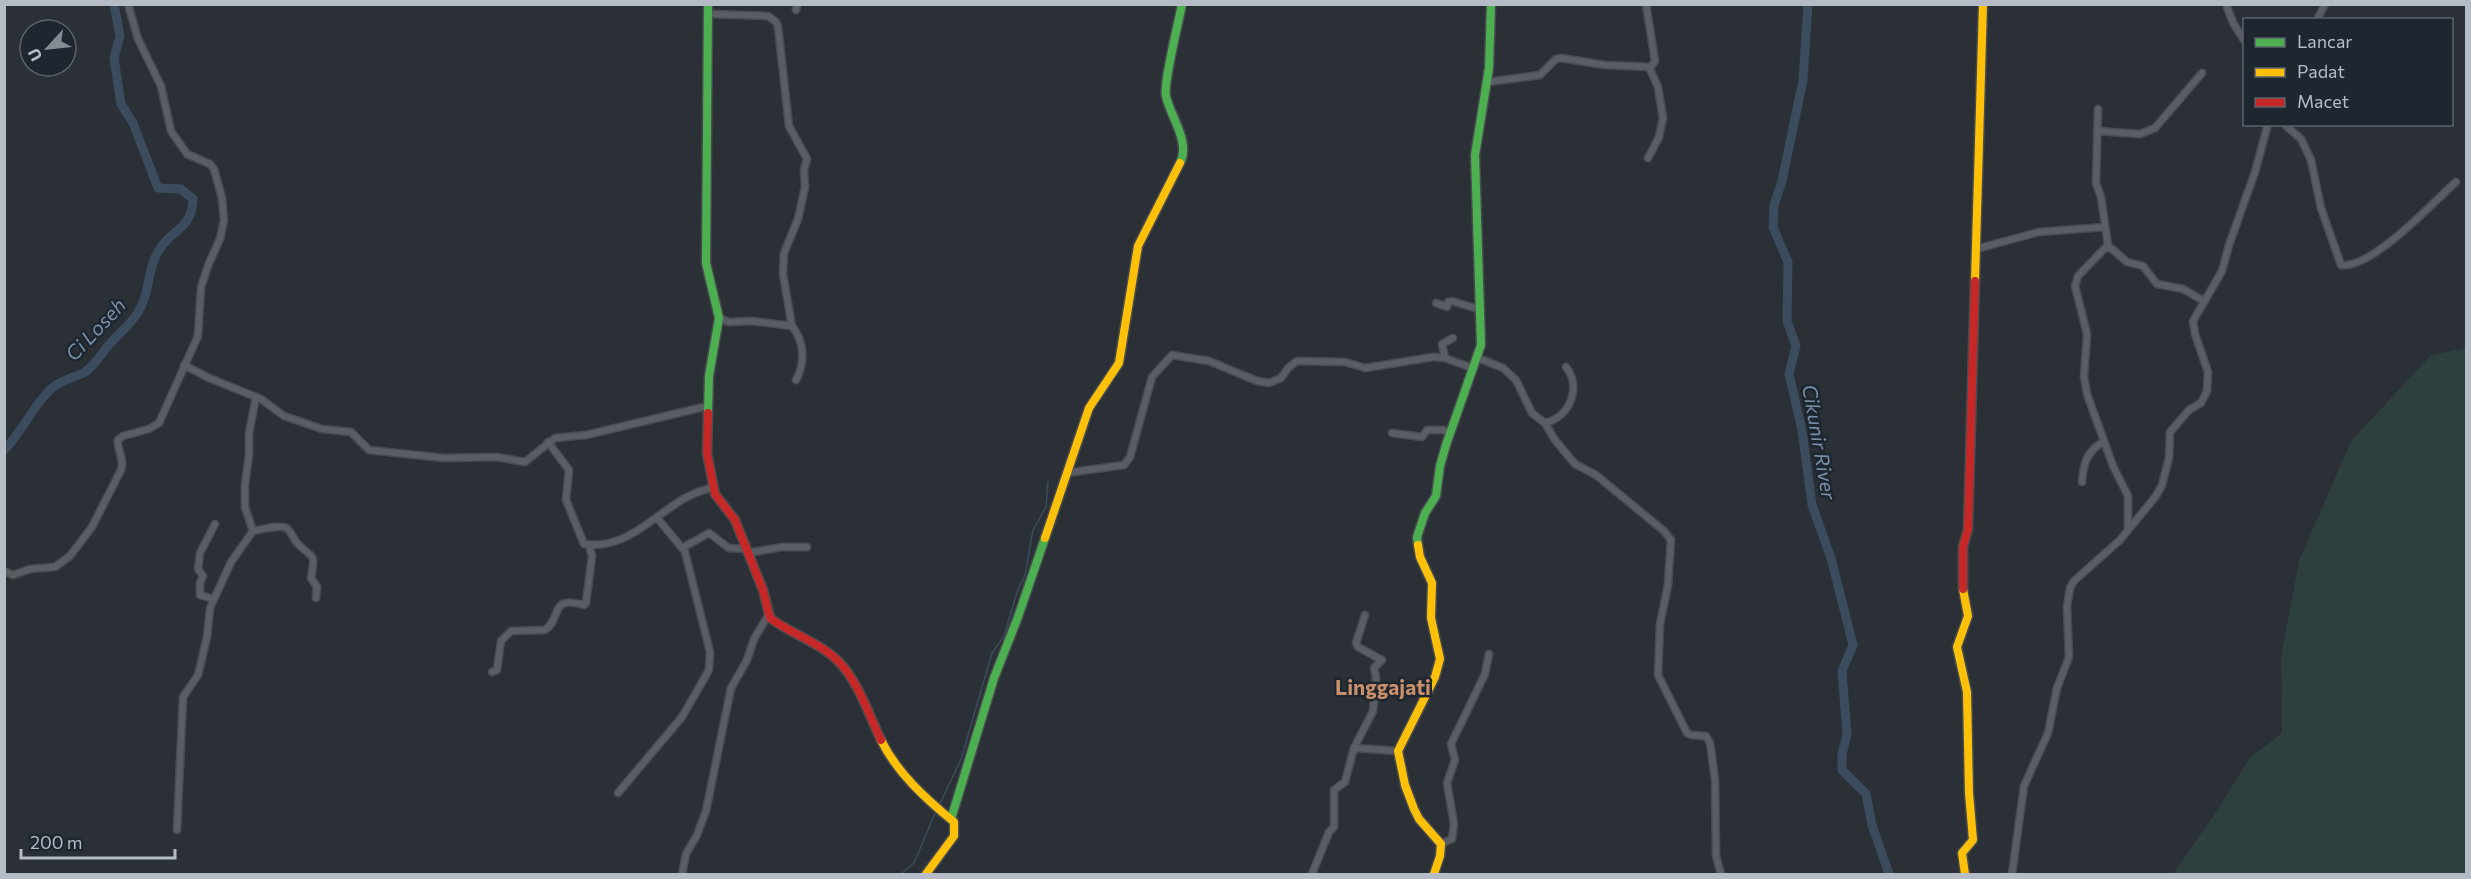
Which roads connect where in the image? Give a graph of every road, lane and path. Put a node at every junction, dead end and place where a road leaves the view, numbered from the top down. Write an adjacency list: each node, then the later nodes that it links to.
1 (129, 4): 32 (street)
2 (708, 4): 9 (street)
3 (1182, 4): 43 (street)
4 (1491, 4): 14 (street)
5 (1646, 4): 12 (street)
6 (1983, 4): 23 (street)
7 (2226, 4): 11 (street)
8 (2325, 4): 10 (street)
9 (708, 14): 27 (street); 28 (street)
10 (2318, 18)
11 (2243, 38)
12 (1649, 67): 14 (street); 19 (street)
13 (2202, 73): 18 (street)
14 (1487, 82): 26 (street)
15 (2098, 109): 18 (street)
16 (2267, 126): 24 (street)
17 (2286, 126): 20 (street)
18 (2097, 131): 21 (street)
19 (1648, 158)
20 (2456, 182)
21 (2105, 227): 22 (street); 23 (street)
22 (2107, 248): 24 (street); 42 (street)
23 (1976, 249): 74 (street)
24 (2204, 301): 47 (street)
25 (1436, 303): 26 (street)
26 (1481, 310): 31 (street)
27 (719, 318): 28 (street); 37 (street)
28 (792, 326): 35 (street)
29 (1453, 338): 30 (street)
30 (1445, 358): 34 (street); 43 (street)
31 (1478, 358): 34 (street); 38 (street)
32 (184, 364): 36 (street); 56 (street)
33 (1566, 367): 38 (street)
34 (1472, 368): 40 (street)
35 (796, 380)
36 (256, 397): 41 (street); 50 (street)
37 (708, 406): 41 (street); 45 (street)
38 (1545, 423): 73 (street)
39 (1392, 433): 40 (street)
40 (1451, 433): 64 (street)
41 (548, 441): 52 (street)
42 (2103, 442): 44 (street); 46 (street)
43 (1066, 473): 66 (street)
44 (2082, 482)
45 (713, 488): 48 (street); 55 (street)
46 (2129, 508): 47 (street); 51 (street)
47 (2138, 518): 51 (street)
48 (658, 519): 52 (street); 54 (street)
49 (215, 524): 58 (street)
50 (253, 531): 57 (street); 58 (street)
51 (2128, 531): 75 (street)
52 (589, 545): 62 (street)
53 (807, 547): 55 (street)
54 (684, 548): 55 (street); 65 (street)
55 (747, 551): 59 (street)
56 (4, 571)
57 (316, 598)
58 (214, 599): 67 (street)
59 (769, 614): 66 (street); 69 (street)
60 (1365, 615): 63 (street)
61 (1489, 654): 68 (street)
62 (492, 672)
63 (1354, 748): 64 (street); 71 (street)
64 (1398, 751): 68 (street)
65 (618, 793)
66 (951, 819): 70 (street)
67 (177, 830)
68 (1441, 844): 72 (street)
69 (682, 874)
70 (926, 874)
71 (1312, 874)
72 (1434, 874)
73 (1720, 874)
74 (1965, 874)
75 (2012, 874)

